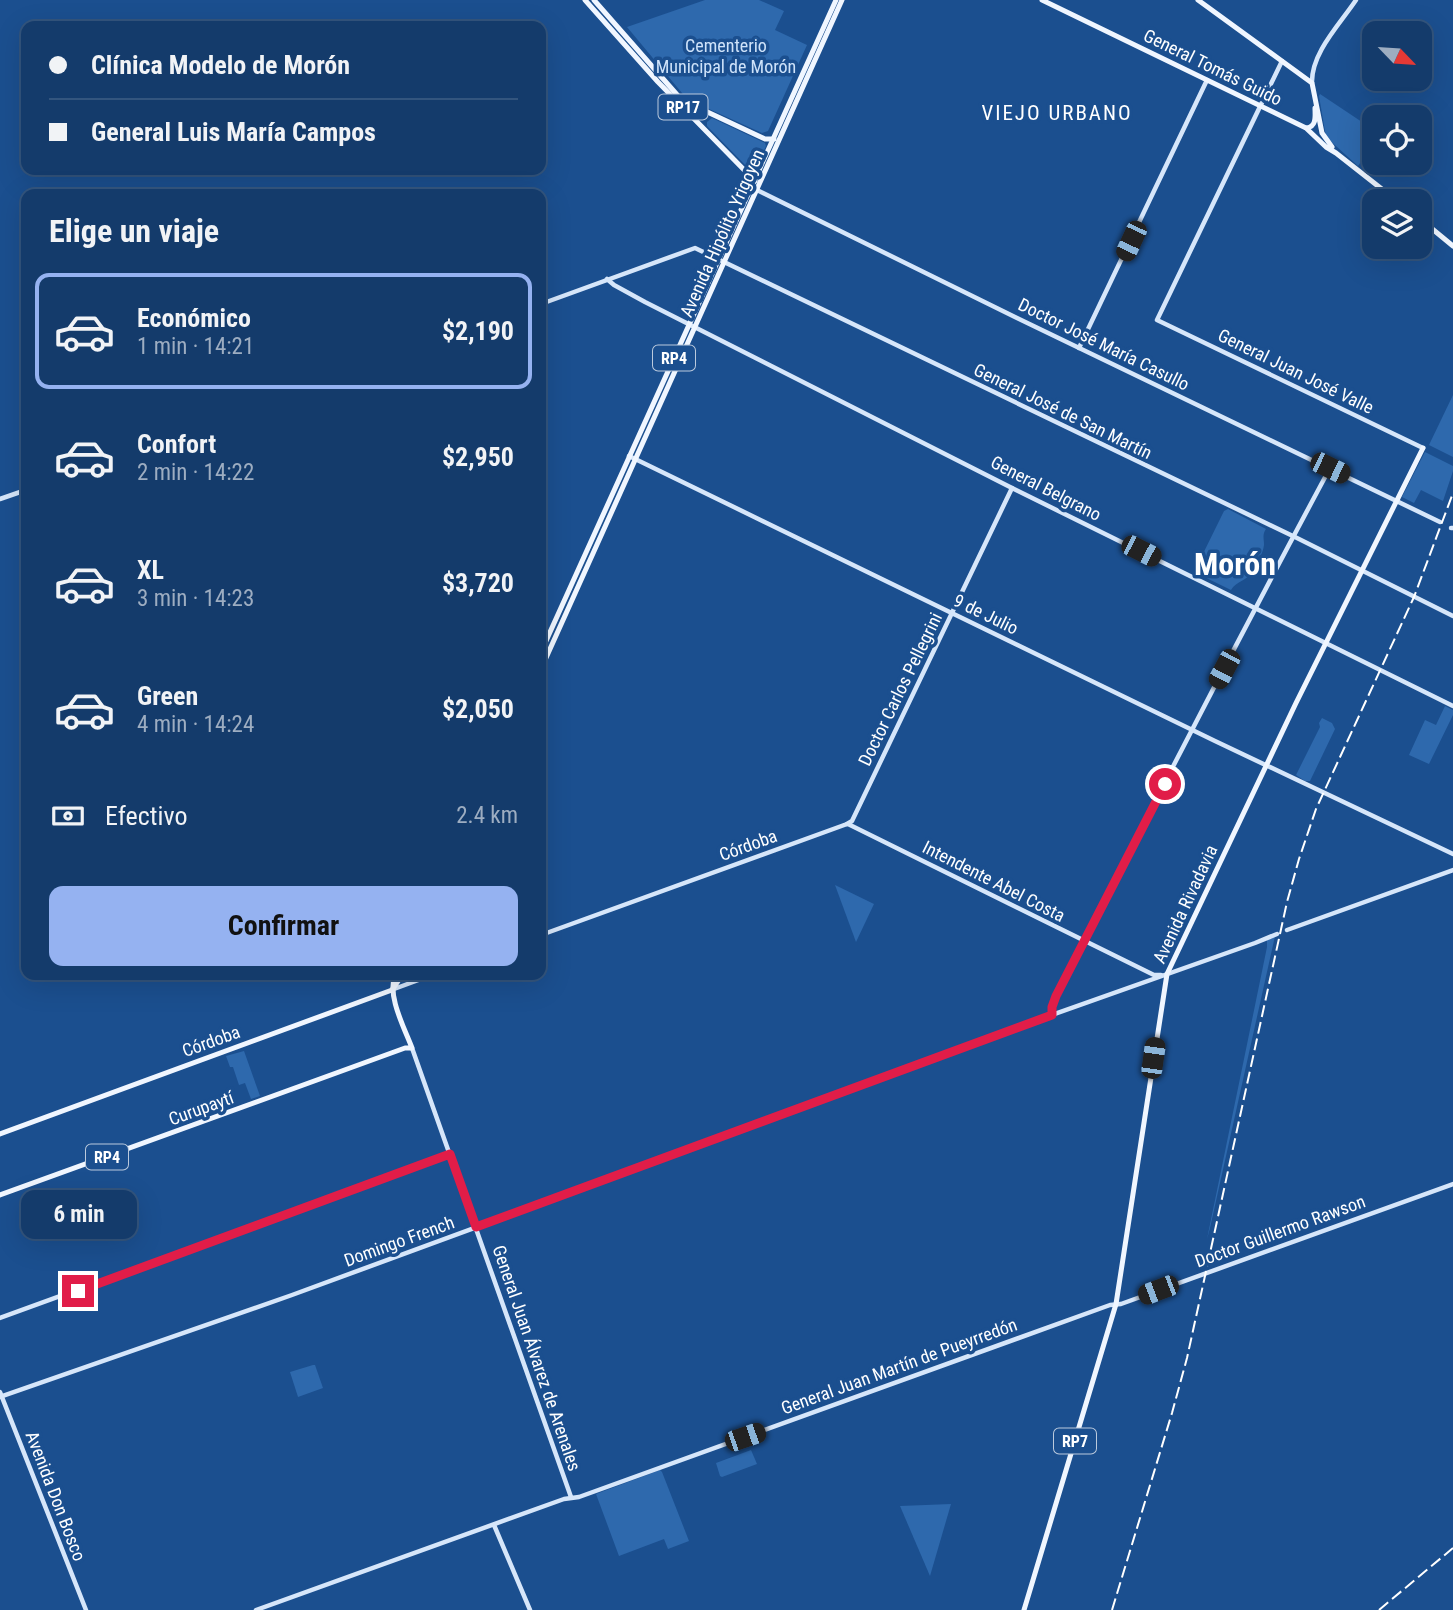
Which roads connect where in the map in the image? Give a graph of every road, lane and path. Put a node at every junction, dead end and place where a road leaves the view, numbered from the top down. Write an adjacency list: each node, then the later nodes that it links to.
1 (585, 0): 14 (main road, RP17)
2 (594, 0): 13 (main road, RP17)
3 (836, 0): 17 (main road, Avenida Hipólito Yrigoyen / RP4)
4 (842, 0): 16 (main road, Avenida Hipólito Yrigoyen / RP4)
5 (1042, 0): 9 (main road, General Tomás Guido)
6 (1198, 0): 8 (main road)
7 (1356, 0): 10 (street)
8 (1282, 61): 10 (main road); 12 (street, RP7)
9 (1207, 80): 12 (main road, General Tomás Guido); 28 (street)
10 (1312, 83): 11 (main road)
11 (1315, 101): 15 (main road); 18 (main road)
12 (1259, 105): 15 (main road, General Tomás Guido); 29 (street, General Juan José Valle / RP7)
13 (712, 115): 14 (main road); 17 (main road, RP17)
14 (704, 128): 19 (main road, RP17)
15 (1306, 128): 18 (main road, General Tomás Guido)
16 (781, 137): 17 (main road); 21 (main road, Avenida Hipólito Yrigoyen / RP4)
17 (772, 140): 19 (main road, Avenida Hipólito Yrigoyen / RP4)
18 (1336, 153): 20 (main road, General Tomás Guido)
19 (754, 179): 21 (main road, RP17); 24 (main road, Avenida Hipólito Yrigoyen / RP4)
20 (1381, 189)
21 (757, 190): 24 (main road, Avenida Hipólito Yrigoyen / RP4); 28 (street, Doctor José María Casullo)
22 (1432, 229): 23 (main road)
23 (1452, 245)
24 (722, 260): 25 (street, General José de San Martín); 27 (main road, Avenida Hipólito Yrigoyen / RP4); 37 (street, General José de San Martín)
25 (607, 279): 26 (street); 27 (street, General Belgrano)
26 (546, 302)
27 (692, 325): 30 (main road, Avenida Hipólito Yrigoyen / RP4); 32 (street, General Belgrano)
28 (1079, 348): 31 (street, Doctor José María Casullo)
29 (1423, 448): 35 (main road, Avenida Rivadavia / RP7)
30 (632, 458): 40 (street, 9 de Julio); 42 (main road, Avenida Hipólito Yrigoyen / RP4); 44 (main road, Avenida Hipólito Yrigoyen / RP4)
31 (1330, 468): 35 (street, Doctor José María Casullo); 37 (street)
32 (1012, 488): 39 (street, General Belgrano); 40 (street, Doctor Carlos Pellegrini)
33 (21, 492): 34 (street)
34 (0, 499)
35 (1396, 501): 36 (street, Doctor José María Casullo); 38 (main road, Avenida Rivadavia / RP7)
36 (1440, 522)
37 (1293, 537): 38 (street, General José de San Martín); 39 (street)
38 (1361, 571): 41 (street, General José de San Martín); 43 (main road, Avenida Rivadavia / RP7)
39 (1255, 608): 43 (street, General Belgrano); 46 (street)
40 (952, 613): 46 (street, 9 de Julio); 48 (street, Doctor Carlos Pellegrini)
41 (1453, 616)
42 (546, 641)
43 (1325, 643): 45 (street, General Belgrano); 47 (main road, Avenida Rivadavia / RP7)
44 (546, 657)
45 (1453, 706)
46 (1192, 730): 47 (street, 9 de Julio); 54 (street)
47 (1266, 766): 49 (street, 9 de Julio); 55 (main road, Avenida Rivadavia / RP7)
48 (847, 824): 52 (street, Córdoba); 54 (street, Intendente Abel Costa)
49 (1453, 854)
50 (1453, 870): 51 (street)
51 (1287, 930)
52 (546, 933)
53 (1277, 934): 55 (street, Domingo French)
54 (1084, 941): 55 (street, Intendente Abel Costa); 60 (street)
55 (1167, 974): 60 (street, Domingo French); 67 (main road, Avenida Rivadavia / RP7)
56 (393, 980): 59 (main road)
57 (399, 980): 59 (main road)
58 (419, 980): 59 (street, Córdoba)
59 (392, 990): 61 (main road, General Juan Álvarez de Arenales); 62 (main road, Córdoba)
60 (1052, 1015): 66 (street, Domingo French)
61 (412, 1048): 63 (street, General Juan Álvarez de Arenales); 65 (main road, Curupaytí / RP4)
62 (0, 1134)
63 (450, 1154): 66 (street, General Juan Álvarez de Arenales); 68 (street)
64 (1453, 1184): 67 (street, Doctor Guillermo Rawson)
65 (0, 1195)
66 (476, 1227): 69 (street, Domingo French); 70 (street, General Juan Álvarez de Arenales)
67 (1116, 1304): 70 (street, General Juan Martín de Pueyrredón); 75 (main road, Avenida Rivadavia / RP7)
68 (0, 1318)
69 (1, 1395): 72 (street, Avenida Don Bosco)
70 (571, 1497): 71 (street, General Juan Martín de Pueyrredón)
71 (494, 1525): 73 (street, General Juan Martín de Pueyrredón); 74 (street)
72 (86, 1610)
73 (256, 1610)
74 (530, 1610)
75 (1024, 1610)

